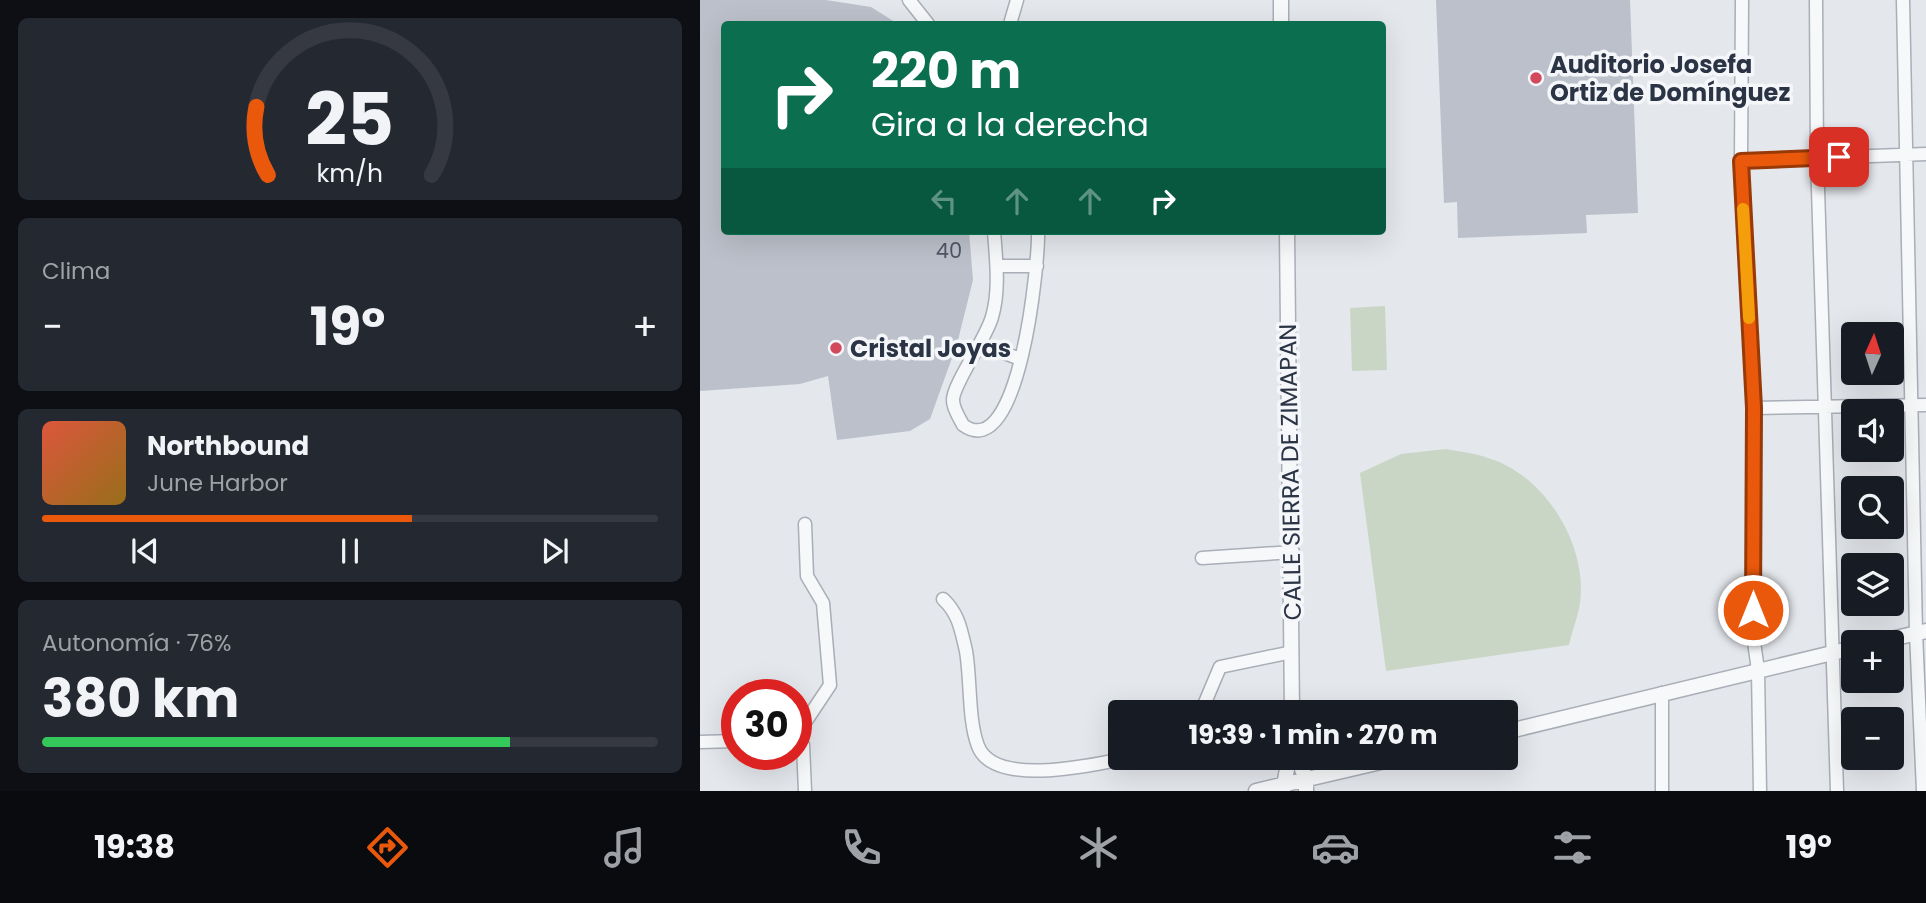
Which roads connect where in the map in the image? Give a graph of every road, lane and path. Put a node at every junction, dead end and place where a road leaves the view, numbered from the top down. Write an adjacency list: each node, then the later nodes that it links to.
1 (909, 0): 7 (street)
2 (1017, 0): 8 (street)
3 (1281, 0): 9 (street)
4 (1742, 0): 13 (street)
5 (1816, 0): 12 (street)
6 (1903, 0): 11 (street)
7 (926, 21)
8 (1011, 21)
9 (1281, 21)
10 (1926, 154): 11 (street)
11 (1905, 155): 12 (street); 21 (street)
12 (1817, 157): 13 (street); 24 (street)
13 (1741, 161): 23 (street)
14 (994, 235): 17 (street)
15 (1038, 235): 18 (street)
16 (1287, 235): 26 (street, CALLE SIERRA DE ZIMAPAN)
17 (997, 266): 18 (street); 19 (street)
18 (1037, 266): 20 (street)
19 (979, 349): 20 (street); 20 (street)
20 (1020, 359)
21 (1912, 405): 22 (street); 24 (street); 29 (street)
22 (1926, 405)
23 (1754, 408): 24 (street); 33 (street)
24 (1826, 408): 32 (street)
25 (805, 524): 37 (street)
26 (1293, 552): 27 (street); 31 (street, CALLE SIERRA DE ZIMAPAN)
27 (1202, 558)
28 (943, 599): 41 (street)
29 (1921, 632): 51 (street)
30 (1841, 651): 32 (street)
31 (1292, 652): 35 (street); 36 (street, CALLE SIERRA DE ZIMAPAN)
32 (1835, 653): 33 (street); 50 (street)
33 (1758, 670): 34 (street); 49 (street)
34 (1661, 693): 38 (street); 48 (street)
35 (1206, 700)
36 (1292, 700)
37 (812, 713)
38 (1518, 729)
39 (721, 741): 40 (street)
40 (700, 742)
41 (1108, 761)
42 (804, 770): 46 (street)
43 (1357, 770): 44 (street)
44 (1306, 785): 45 (street)
45 (1283, 787): 47 (street)
46 (805, 791)
47 (1256, 791)
48 (1662, 791)
49 (1760, 791)
50 (1837, 791)
51 (1923, 791)

